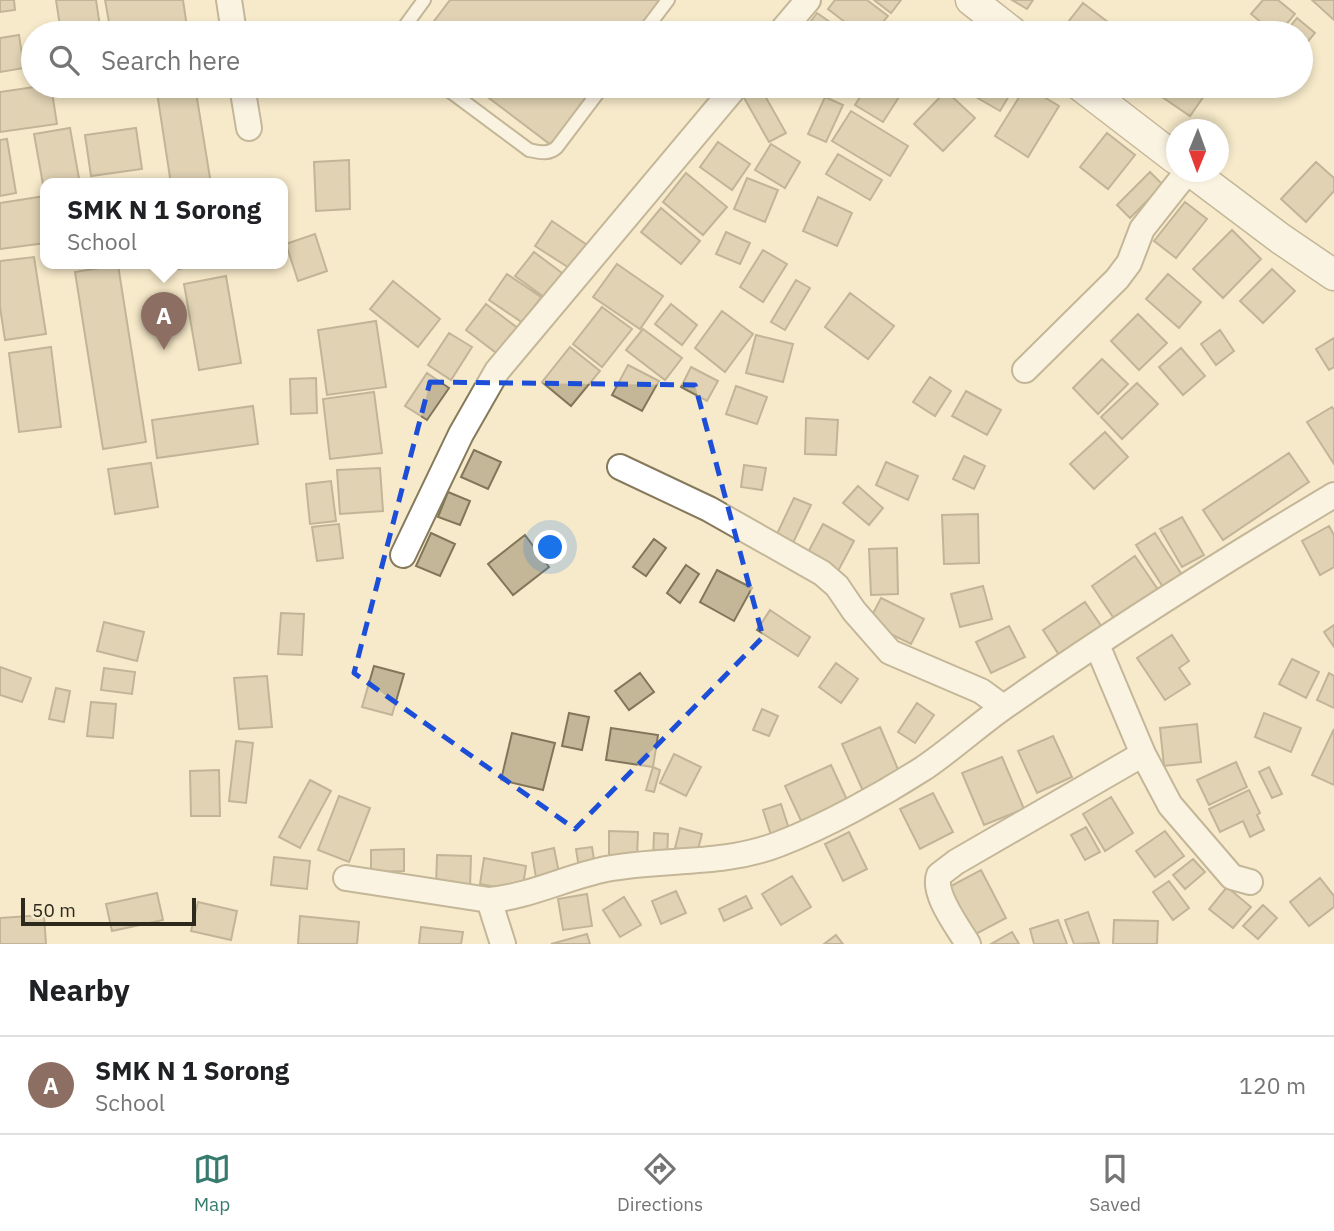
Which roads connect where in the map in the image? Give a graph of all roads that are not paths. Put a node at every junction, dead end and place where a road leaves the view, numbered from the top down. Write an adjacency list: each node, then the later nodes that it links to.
1 (229, 0): 6 (street)
2 (424, 0): 7 (lane)
3 (668, 0): 8 (lane)
4 (808, 0): 9 (street)
5 (971, 0): 10 (street)
6 (232, 21)
7 (409, 21)
8 (652, 21)
9 (790, 21)
10 (998, 21)
11 (244, 98): 16 (street)
12 (459, 98): 13 (lane)
13 (594, 98)
14 (726, 98): 24 (street)
15 (1097, 98): 17 (street)
16 (249, 128)
17 (1166, 151)
18 (1179, 182): 21 (street)
19 (1205, 182): 20 (street)
20 (1334, 275)
21 (1025, 370)
22 (620, 467): 26 (street)
23 (1334, 495): 25 (street)
24 (403, 555)
25 (1097, 645): 26 (street); 27 (street)
26 (1003, 707): 30 (street)
27 (1143, 754): 29 (street); 32 (street)
28 (346, 878): 30 (street)
29 (1250, 882)
30 (489, 900): 31 (street)
31 (503, 944)
32 (968, 944)

